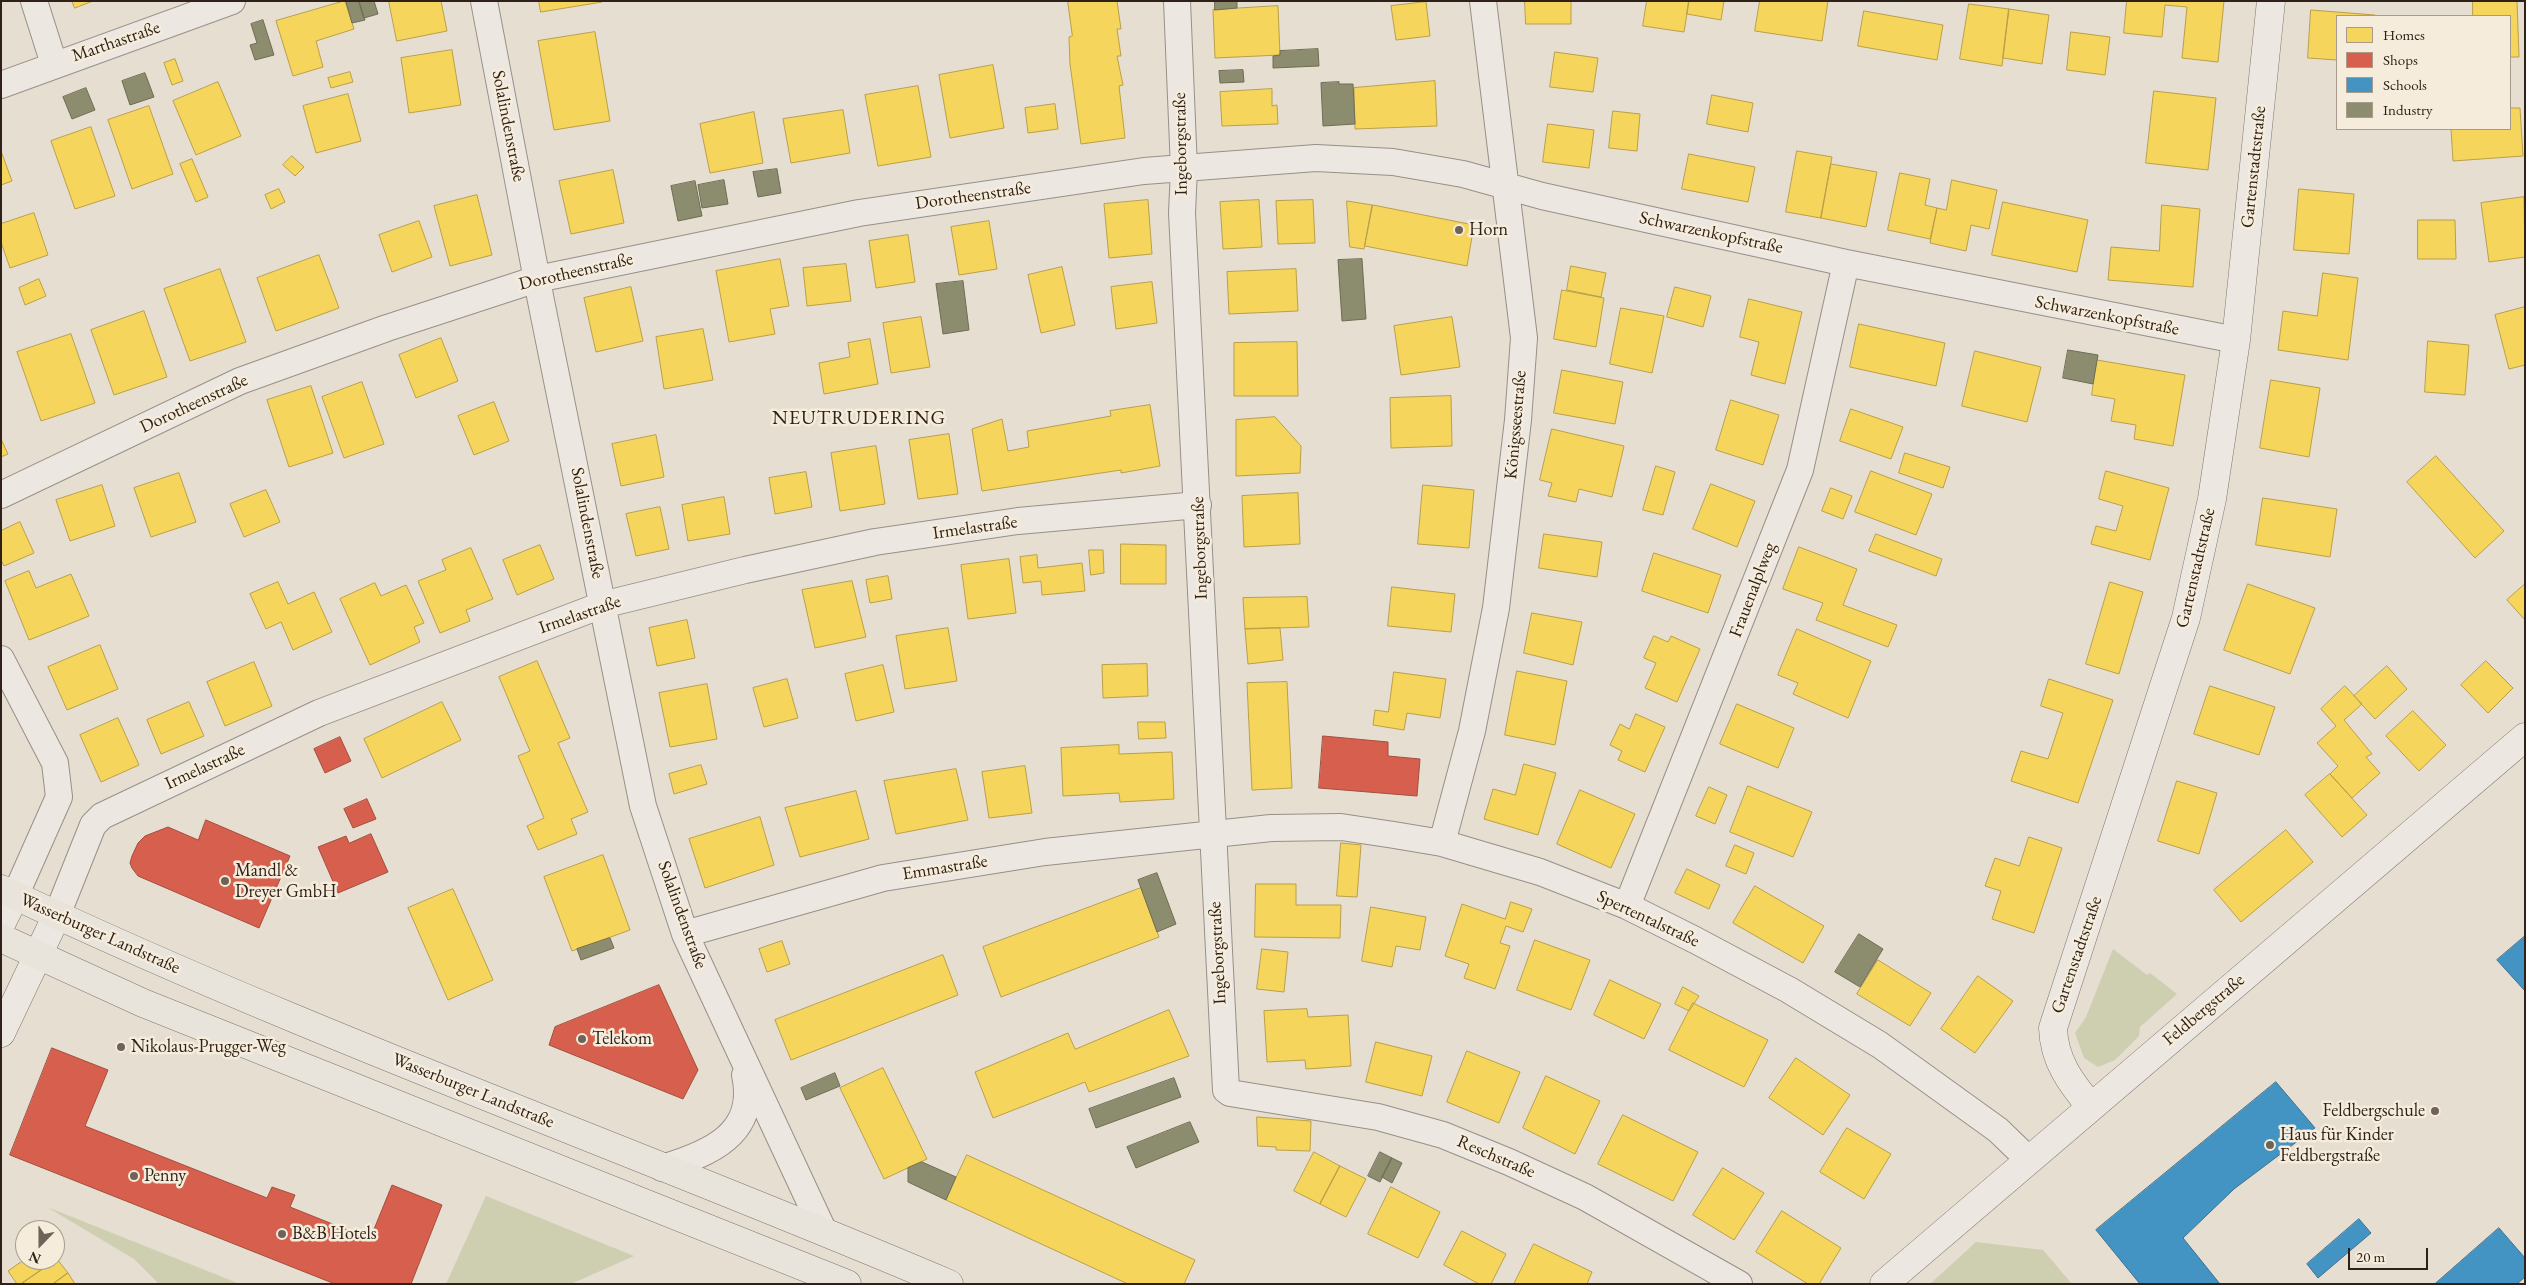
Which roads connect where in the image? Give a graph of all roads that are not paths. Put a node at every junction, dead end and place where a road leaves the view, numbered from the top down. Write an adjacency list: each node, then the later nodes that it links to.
1 (34, 1): 7 (street)
2 (232, 1): 7 (street, Marthastraße)
3 (484, 1): 12 (street, Solalindenstraße)
4 (1177, 1): 9 (street, Ingeborgstraße)
5 (1483, 1): 10 (street, Königsseestraße)
6 (2271, 1): 13 (street, Gartenstadtstraße)
7 (54, 64): 8 (street, Marthastraße)
8 (1, 84)
9 (1184, 169): 10 (street, Schwarzenkopfstraße); 12 (street, Dorotheenstraße); 15 (street, Ingeborgstraße)
10 (1505, 186): 11 (street, Schwarzenkopfstraße); 20 (street, Königsseestraße)
11 (1846, 263): 13 (street, Schwarzenkopfstraße); 22 (street, Frauenalplweg)
12 (537, 278): 14 (street, Dorotheenstraße); 16 (street, Solalindenstraße)
13 (2236, 340): 31 (street, Gartenstadtstraße)
14 (1, 495)
15 (1198, 505): 16 (street, Irmelastraße); 19 (street, Ingeborgstraße)
16 (602, 605): 23 (street, Irmelastraße); 25 (street, Solalindenstraße)
17 (1, 659): 21 (street)
18 (2525, 737): 31 (street, Feldbergstraße)
19 (1212, 833): 20 (street, Spertentalstraße); 25 (street, Emmastraße); 30 (street, Ingeborgstraße)
20 (1442, 843): 22 (street, Spertentalstraße)
21 (8, 893): 23 (main road, Wasserburger Landstraße); 24 (street)
22 (1628, 906): 32 (street, Spertentalstraße)
23 (57, 915): 27 (street); 33 (main road, Wasserburger Landstraße)
24 (1, 924)
25 (685, 934): 29 (street, Solalindenstraße)
26 (1, 938): 27 (main road)
27 (37, 954): 28 (street); 35 (main road)
28 (1, 1032)
29 (742, 1060): 33 (street, Solalindenstraße); 34 (street, Solalindenstraße)
30 (1230, 1093): 37 (street, Reschstraße)
31 (2091, 1107): 32 (street, Feldbergstraße)
32 (2028, 1159): 38 (street, Feldbergstraße)
33 (662, 1168): 34 (main road, Wasserburger Landstraße)
34 (824, 1232): 36 (main road, Wasserburger Landstraße)
35 (847, 1284)
36 (949, 1284)
37 (1739, 1284)
38 (1884, 1284)

